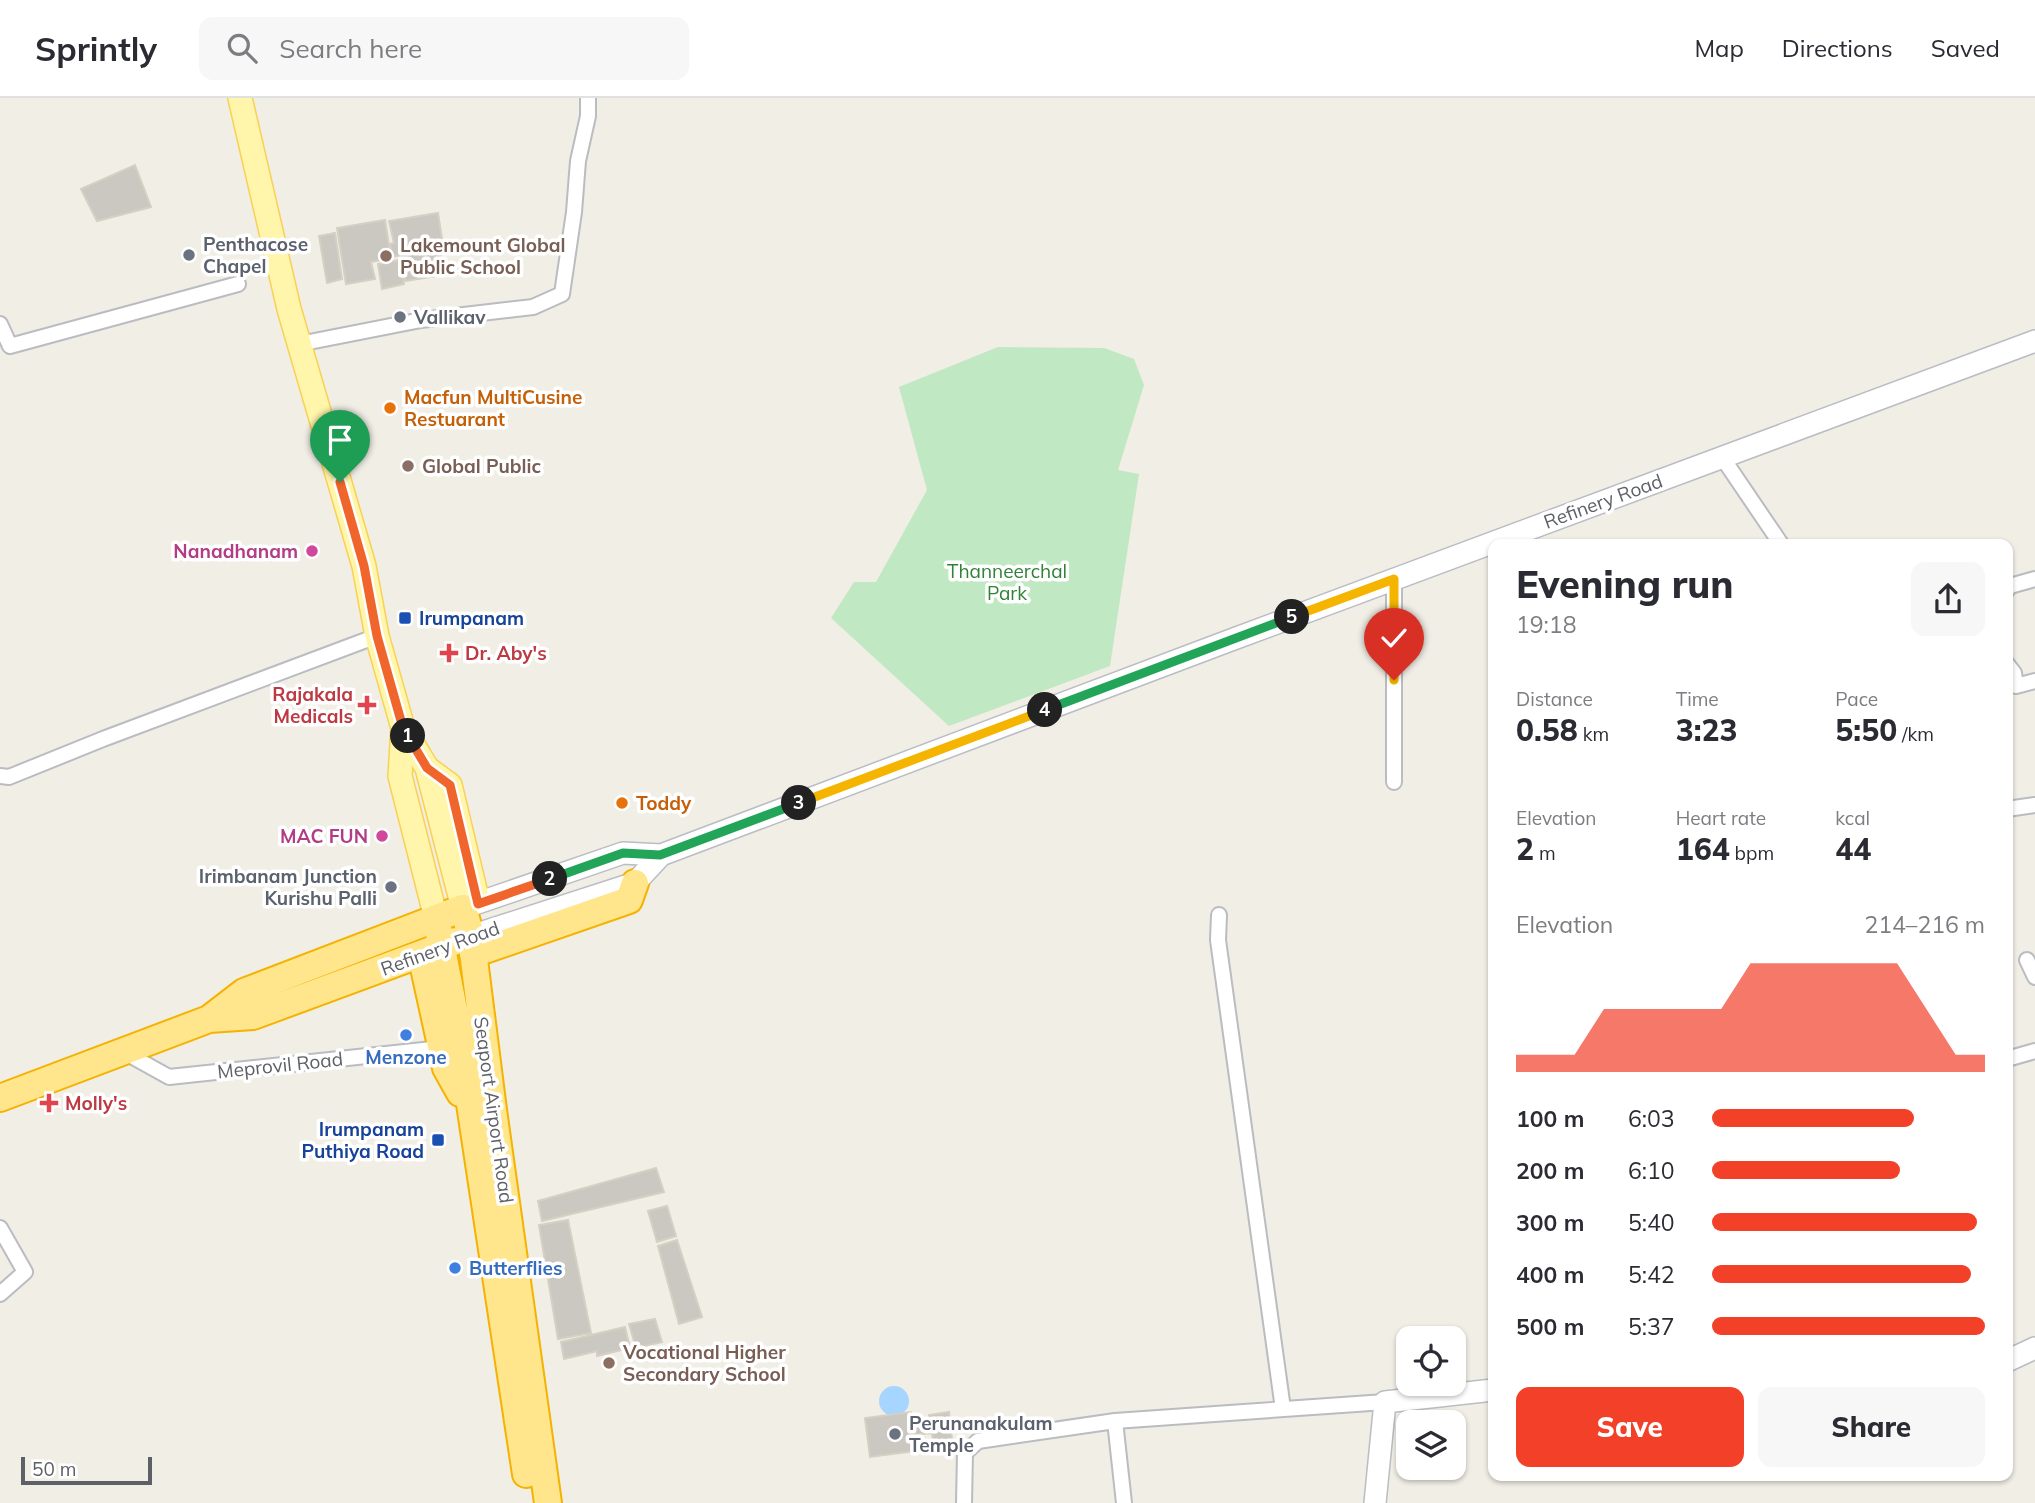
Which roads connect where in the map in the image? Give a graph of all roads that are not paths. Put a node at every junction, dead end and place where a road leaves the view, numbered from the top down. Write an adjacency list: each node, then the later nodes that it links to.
1 (240, 98): 6 (main road, Seaport Airport Road)
2 (588, 98): 6 (street)
3 (238, 284): 4 (street)
4 (0, 324)
5 (2035, 341): 7 (main road, Refinery Road)
6 (299, 344): 14 (main road, Seaport Airport Road)
7 (1722, 457): 8 (main road, Refinery Road); 9 (street)
8 (1502, 539)
9 (1778, 539)
10 (1488, 544): 11 (main road, Refinery Road)
11 (1394, 579): 19 (street); 22 (main road, Refinery Road)
12 (2035, 579): 13 (street)
13 (2013, 585)
14 (377, 636): 17 (main road, Seaport Airport Road); 18 (street)
15 (2013, 672): 16 (street)
16 (2035, 681)
17 (403, 728): 24 (main road, Seaport Airport Road); 25 (main road, Seaport Airport Road)
18 (0, 776)
19 (1394, 782)
20 (2035, 805): 21 (street)
21 (2013, 808)
22 (660, 855): 23 (main road, Refinery Road); 24 (main road, Refinery Road)
23 (635, 883): 27 (highway, Refinery Road)
24 (471, 906): 25 (highway, Refinery Road); 27 (highway, Seaport Airport Road)
25 (434, 910): 28 (highway, Seaport Airport Road); 31 (highway, Refinery Road)
26 (1219, 915): 44 (street)
27 (472, 945): 28 (highway, Refinery Road); 47 (highway, Seaport Airport Road)
28 (431, 950): 31 (highway, Refinery Road); 32 (highway); 37 (highway, Seaport Airport Road)
29 (2027, 960): 30 (street)
30 (2035, 977)
31 (209, 1019): 34 (highway, Refinery Road)
32 (442, 1048): 34 (street, Meprovil Road); 37 (highway)
33 (2035, 1051): 35 (street)
34 (124, 1052): 36 (highway, Refinery Road)
35 (2013, 1057)
36 (0, 1098)
37 (471, 1113): 46 (highway, Seaport Airport Road)
38 (0, 1228): 39 (street)
39 (0, 1293)
40 (2035, 1348): 41 (main road)
41 (2013, 1358)
42 (1488, 1391): 43 (main road)
43 (1385, 1402): 44 (street); 50 (main road)
44 (1283, 1409): 45 (street)
45 (1115, 1421): 48 (street); 49 (street)
46 (530, 1503)
47 (548, 1503)
48 (964, 1503)
49 (1124, 1503)
50 (1375, 1503)

